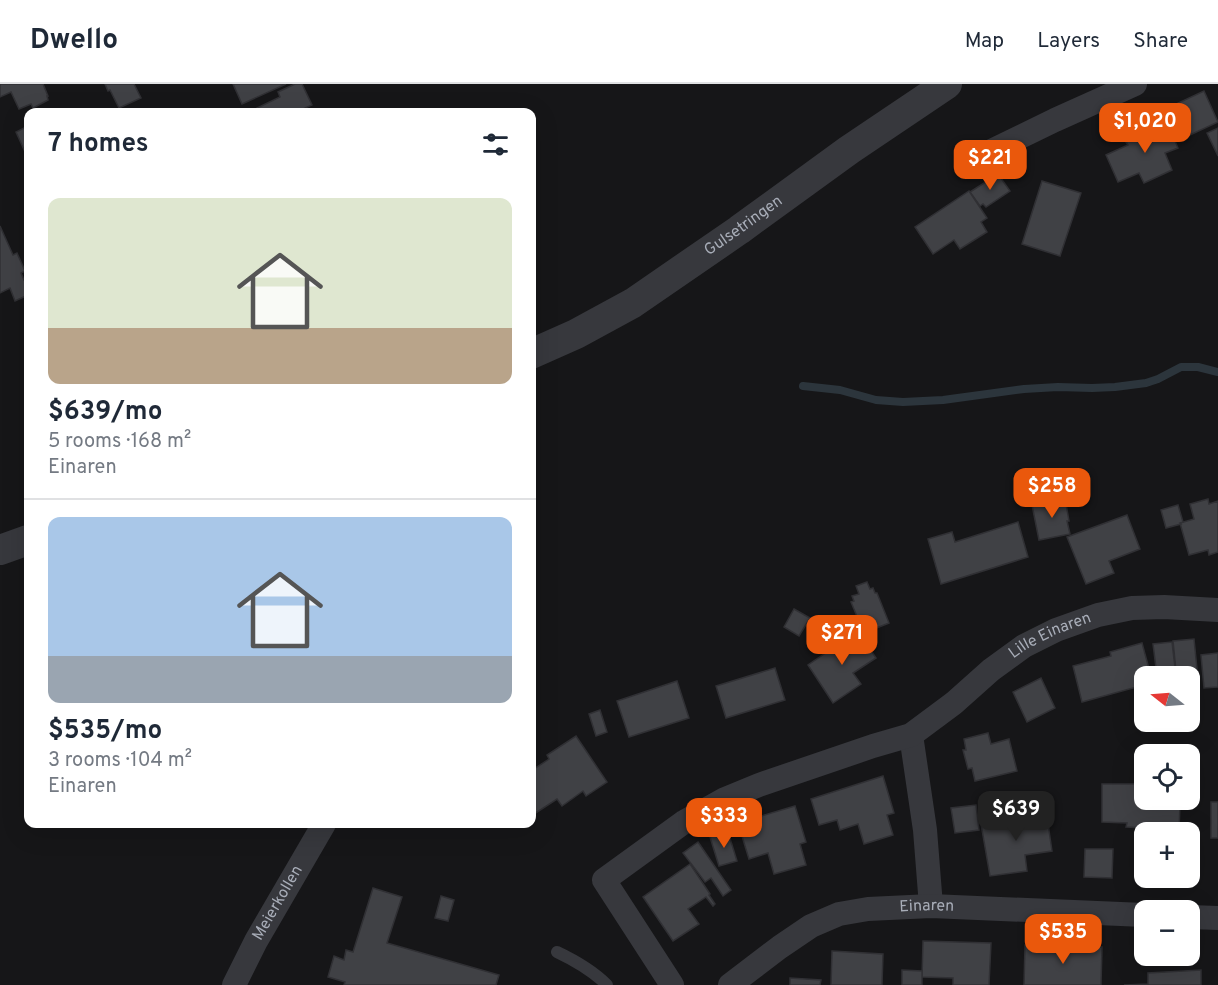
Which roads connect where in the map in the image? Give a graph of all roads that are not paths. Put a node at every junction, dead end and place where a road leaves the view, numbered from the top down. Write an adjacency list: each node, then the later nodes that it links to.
1 (947, 84): 4 (street, Gulsetringen)
2 (1135, 84): 3 (street)
3 (979, 157)
4 (536, 352)
5 (24, 541): 6 (street)
6 (0, 550)
7 (1218, 610): 8 (street, Lille Einaren)
8 (911, 735): 10 (street); 17 (street, Lille Einaren)
9 (322, 828): 15 (street, Meierkollen)
10 (931, 906): 11 (street, Einaren); 18 (street, Einaren)
11 (1134, 915)
12 (1200, 917): 13 (street)
13 (1218, 918)
14 (557, 952): 16 (lane)
15 (234, 985)
16 (607, 985)
17 (672, 985)
18 (730, 985)

